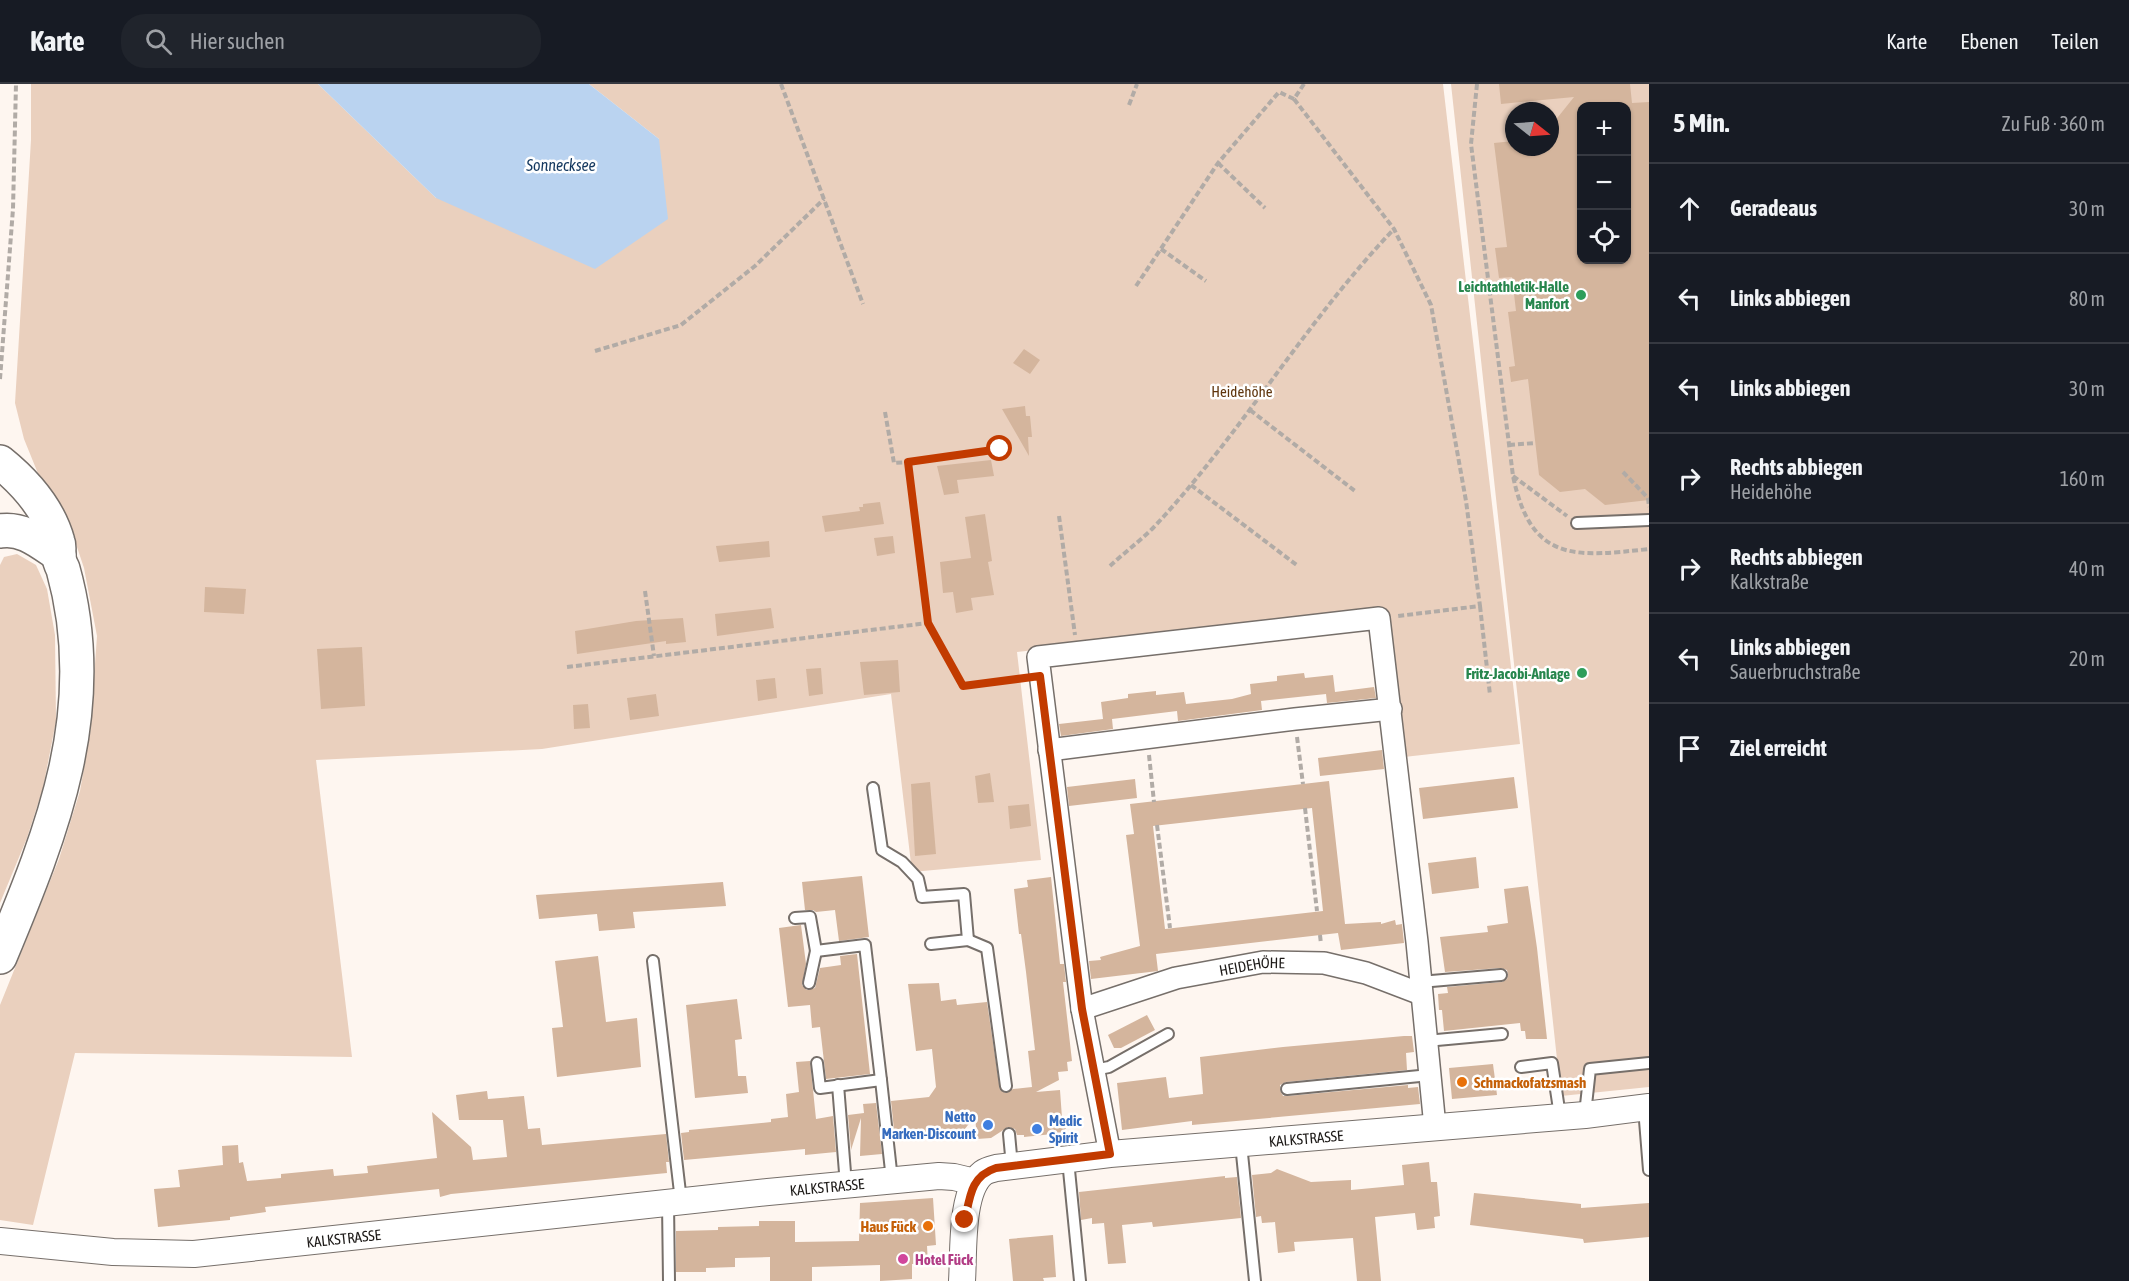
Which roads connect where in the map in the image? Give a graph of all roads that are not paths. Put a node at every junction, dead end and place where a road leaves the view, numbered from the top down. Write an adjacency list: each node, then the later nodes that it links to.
1 (0, 462): 5 (main road)
2 (1649, 519): 3 (lane)
3 (1577, 523)
4 (0, 531): 5 (main road)
5 (59, 555): 13 (main road)
6 (1391, 709): 7 (street); 7 (street); 17 (street)
7 (1049, 750): 18 (street)
8 (873, 788): 10 (lane)
9 (795, 918): 12 (lane)
10 (968, 940): 11 (lane); 29 (lane)
11 (931, 944)
12 (816, 951): 16 (lane); 27 (lane)
13 (0, 957)
14 (652, 961): 44 (lane)
15 (1501, 975): 17 (lane)
16 (809, 983)
17 (1420, 988): 18 (street, HEIDEHÖHE); 21 (street)
18 (1082, 1009): 25 (street)
19 (1168, 1034): 25 (lane)
20 (1502, 1034): 21 (lane)
21 (1426, 1041): 26 (street)
22 (817, 1063): 28 (lane)
23 (1649, 1063): 32 (lane)
24 (1521, 1067): 33 (lane)
25 (1094, 1070): 37 (street)
26 (1430, 1075): 30 (lane); 34 (street)
27 (881, 1080): 28 (lane); 41 (lane)
28 (838, 1085): 43 (lane)
29 (1006, 1086)
30 (1287, 1089)
31 (1646, 1107): 32 (street, KALKSTRASSE); 40 (lane)
32 (1585, 1115): 33 (street, KALKSTRASSE)
33 (1560, 1117): 34 (street, KALKSTRASSE)
34 (1435, 1127): 36 (street, KALKSTRASSE)
35 (1009, 1134): 39 (lane)
36 (1241, 1144): 37 (street, KALKSTRASSE); 49 (lane)
37 (1110, 1154): 38 (street, KALKSTRASSE)
38 (1068, 1159): 39 (street, KALKSTRASSE); 48 (lane)
39 (1012, 1167): 42 (street, KALKSTRASSE)
40 (1649, 1170)
41 (892, 1180): 42 (street, KALKSTRASSE); 43 (street, KALKSTRASSE)
42 (975, 1182): 47 (street)
43 (846, 1185): 44 (street, KALKSTRASSE)
44 (675, 1202): 45 (street, KALKSTRASSE); 46 (lane)
45 (0, 1241)
46 (669, 1281)
47 (962, 1281)
48 (1080, 1281)
49 (1255, 1281)

